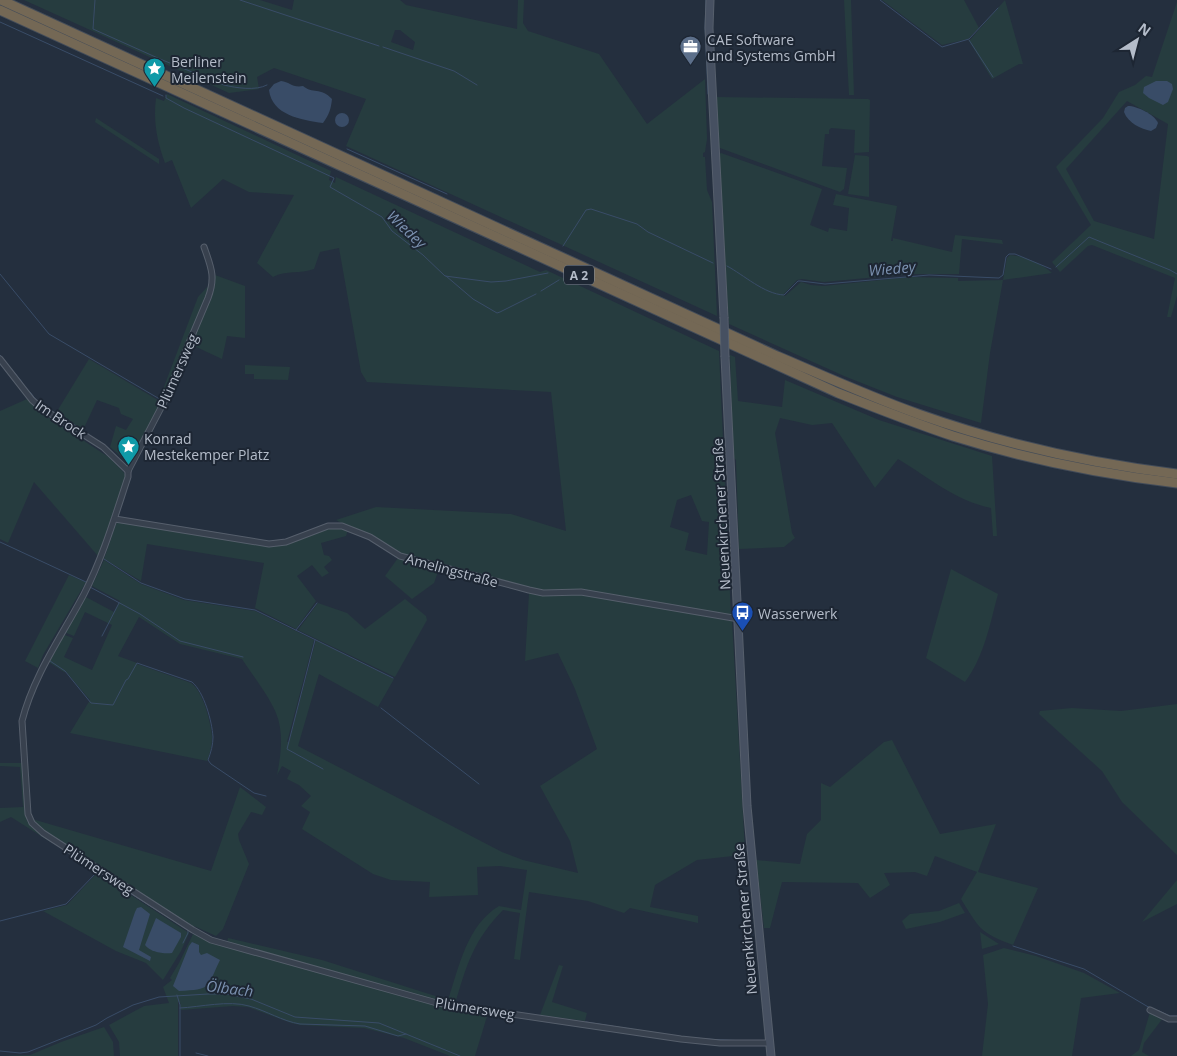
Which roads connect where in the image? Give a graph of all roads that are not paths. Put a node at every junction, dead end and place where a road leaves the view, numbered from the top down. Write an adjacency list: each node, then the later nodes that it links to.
1 (1, 0): 7 (highway, A 2)
2 (710, 0): 10 (main road, Neuenkirchener Straße, bridge)
3 (0, 10): 8 (highway, A 2)
4 (204, 247): 6 (street, Plümersweg)
5 (0, 359): 6 (street, Im Brock)
6 (128, 471): 9 (street, Plümersweg)
7 (1177, 474)
8 (1177, 483)
9 (115, 519): 10 (street, Amelingstraße); 13 (street, Plümersweg)
10 (739, 619): 13 (main road, Neuenkirchener Straße)
11 (1150, 1010): 12 (street)
12 (1177, 1019)
13 (770, 1043): 14 (main road, Neuenkirchener Straße)
14 (771, 1056)

